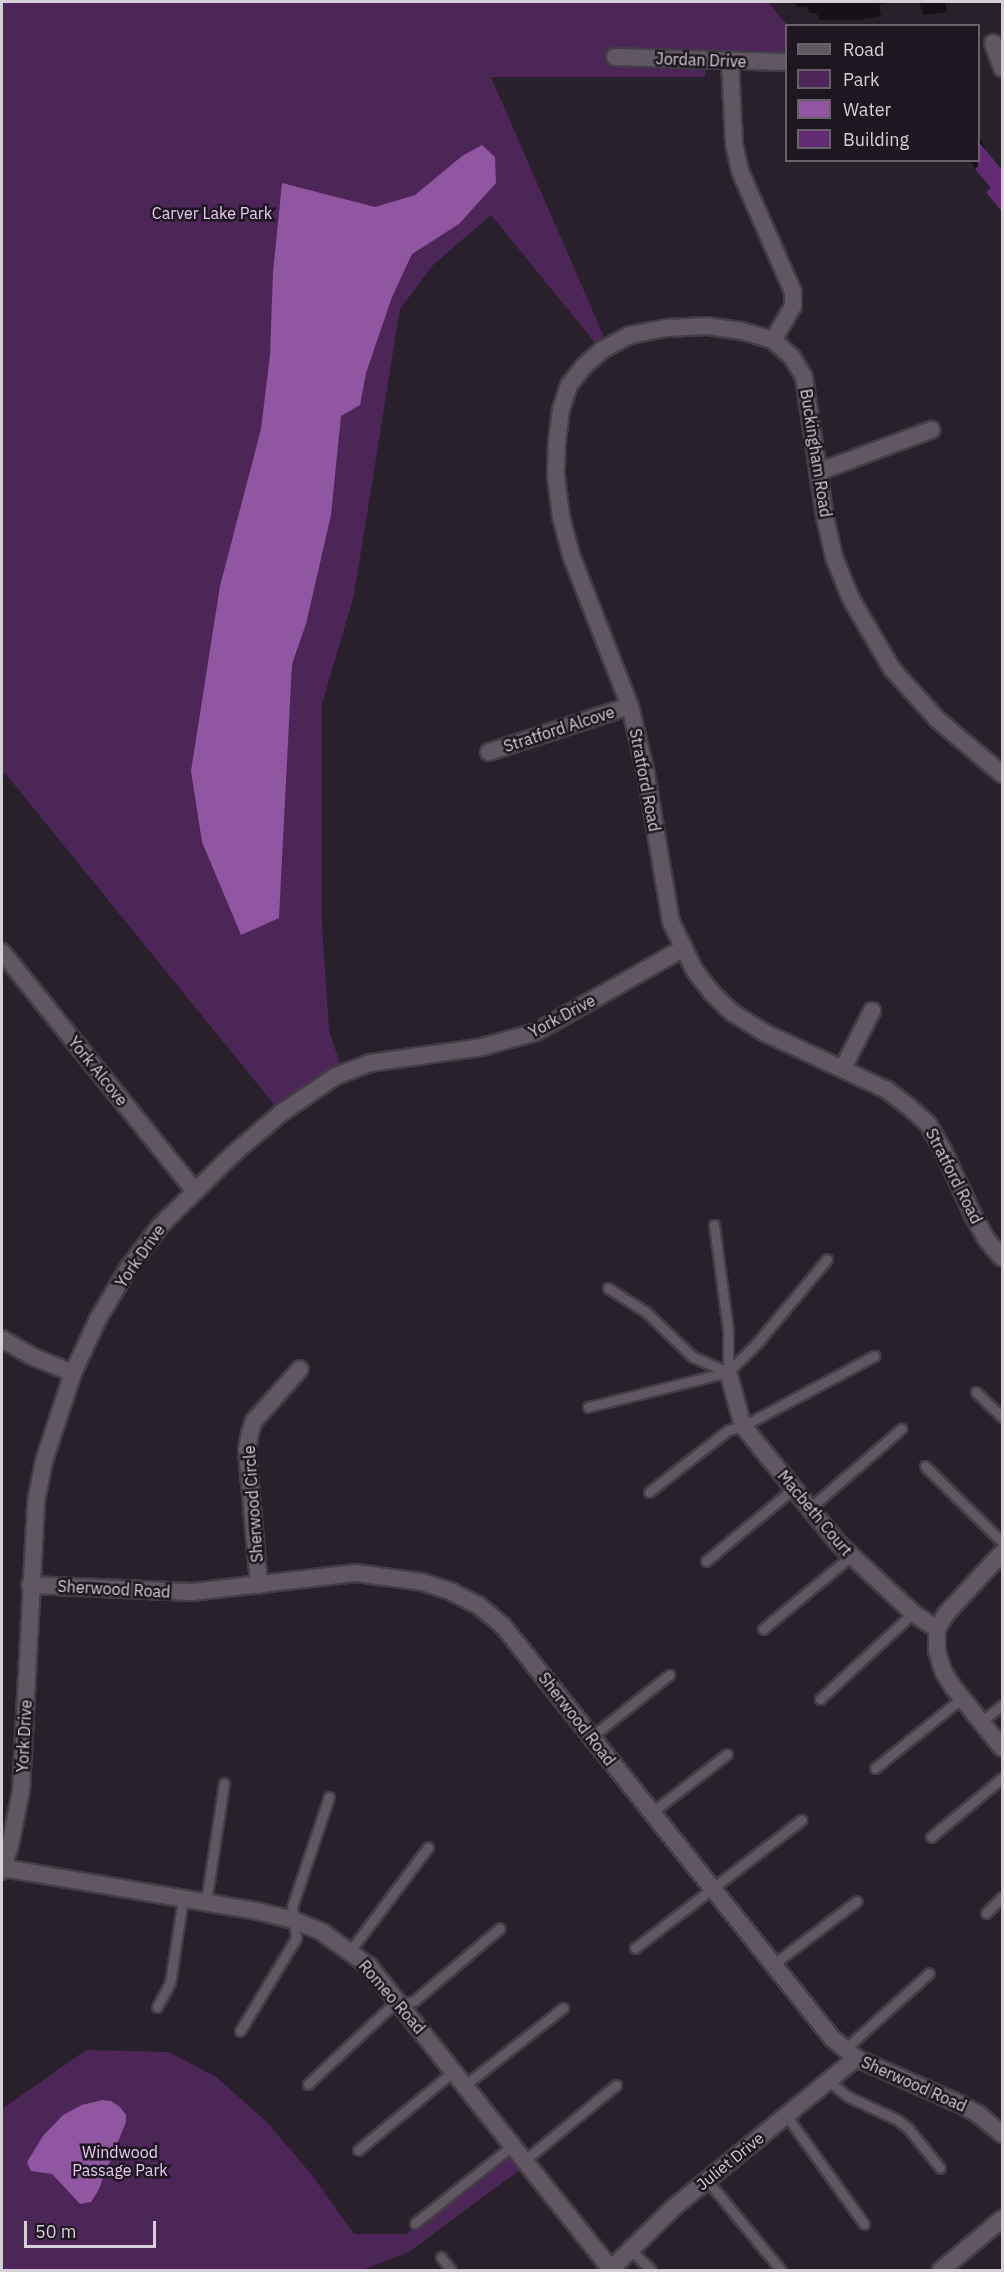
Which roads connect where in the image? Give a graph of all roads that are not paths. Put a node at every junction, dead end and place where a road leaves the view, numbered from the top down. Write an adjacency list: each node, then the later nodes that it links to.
1 (991, 43): 5 (street)
2 (615, 57): 3 (street, Jordan Drive)
3 (730, 61): 4 (street, Jordan Drive); 6 (street)
4 (785, 62)
5 (1002, 68)
6 (773, 340): 8 (street, Buckingham Road); 9 (street, Stratford Road)
7 (931, 430): 8 (street)
8 (818, 472): 11 (street, Buckingham Road)
9 (630, 706): 10 (street, Stratford Alcove); 12 (street, Stratford Road)
10 (489, 752)
11 (1000, 768)
12 (682, 949): 15 (street, Stratford Road); 16 (street, York Drive)
13 (2, 952): 16 (street, York Alcove)
14 (872, 1011): 15 (street)
15 (843, 1068): 18 (street, Stratford Road)
16 (194, 1190): 25 (street, York Drive)
17 (714, 1225): 24 (lane)
18 (1002, 1258)
19 (827, 1259): 24 (lane)
20 (608, 1288): 24 (lane)
21 (2, 1339): 25 (street)
22 (874, 1356): 29 (lane)
23 (300, 1369): 40 (street, Sherwood Circle)
24 (728, 1372): 27 (lane); 29 (street, Macbeth Court)
25 (73, 1373): 39 (street, York Drive)
26 (976, 1392): 28 (lane)
27 (588, 1407)
28 (1002, 1417)
29 (743, 1426): 32 (street, Macbeth Court); 33 (lane)
30 (901, 1429): 34 (lane)
31 (925, 1466): 35 (lane)
32 (794, 1488): 34 (street, Macbeth Court); 38 (lane)
33 (649, 1492)
34 (810, 1508): 37 (street, Macbeth Court)
35 (1002, 1542)
36 (1002, 1553): 43 (street)
37 (851, 1556): 41 (street, Macbeth Court); 42 (lane)
38 (706, 1561)
39 (30, 1585): 40 (street, Sherwood Road); 60 (street, York Drive)
40 (259, 1585): 49 (street, Sherwood Road)
41 (913, 1613): 43 (street, Macbeth Court); 46 (lane)
42 (763, 1629)
43 (937, 1629): 45 (street)
44 (669, 1675): 49 (lane)
45 (962, 1698): 48 (street); 52 (lane)
46 (820, 1699)
47 (1002, 1705): 48 (lane)
48 (981, 1722): 50 (street)
49 (591, 1737): 56 (street, Sherwood Road)
50 (1002, 1748)
51 (727, 1754): 56 (lane)
52 (875, 1768)
53 (1002, 1778): 58 (lane)
54 (224, 1783): 65 (lane)
55 (329, 1797): 67 (lane)
56 (651, 1813): 61 (street, Sherwood Road)
57 (801, 1820): 61 (lane)
58 (931, 1837)
59 (428, 1847): 70 (lane)
60 (2, 1870): 63 (street, Romeo Road)
61 (711, 1889): 69 (lane); 71 (street, Sherwood Road)
62 (1002, 1897): 66 (lane)
63 (183, 1898): 65 (street, Romeo Road); 74 (lane)
64 (857, 1901): 71 (lane)
65 (206, 1902): 67 (street, Romeo Road)
66 (986, 1913)
67 (292, 1920): 70 (street, Romeo Road); 76 (lane)
68 (500, 1928): 73 (lane)
69 (635, 1948)
70 (350, 1951): 73 (street, Romeo Road)
71 (772, 1965): 77 (street, Sherwood Road)
72 (929, 1973): 77 (lane)
73 (400, 2004): 78 (street, Romeo Road); 80 (lane)
74 (157, 2007)
75 (562, 2008): 78 (lane)
76 (240, 2031)
77 (850, 2053): 79 (street, Juliet Drive); 83 (street, Sherwood Road)
78 (459, 2078): 84 (street, Romeo Road); 85 (lane)
79 (828, 2080): 82 (street, Juliet Drive); 87 (lane)
80 (308, 2084)
81 (616, 2085): 86 (lane)
82 (786, 2115): 88 (street, Juliet Drive); 91 (lane)
83 (1002, 2134)
84 (513, 2145): 86 (street, Romeo Road); 90 (lane)
85 (358, 2150)
86 (525, 2160): 94 (street, Romeo Road)
87 (940, 2168)
88 (706, 2179): 92 (street, Juliet Drive); 95 (lane)
89 (1002, 2219): 98 (street)
90 (415, 2223)
91 (864, 2224)
92 (631, 2250): 94 (street, Juliet Drive); 97 (lane)
93 (441, 2257): 96 (lane)
94 (611, 2270)
95 (781, 2270)
96 (451, 2271)
97 (651, 2271)
98 (941, 2271)

